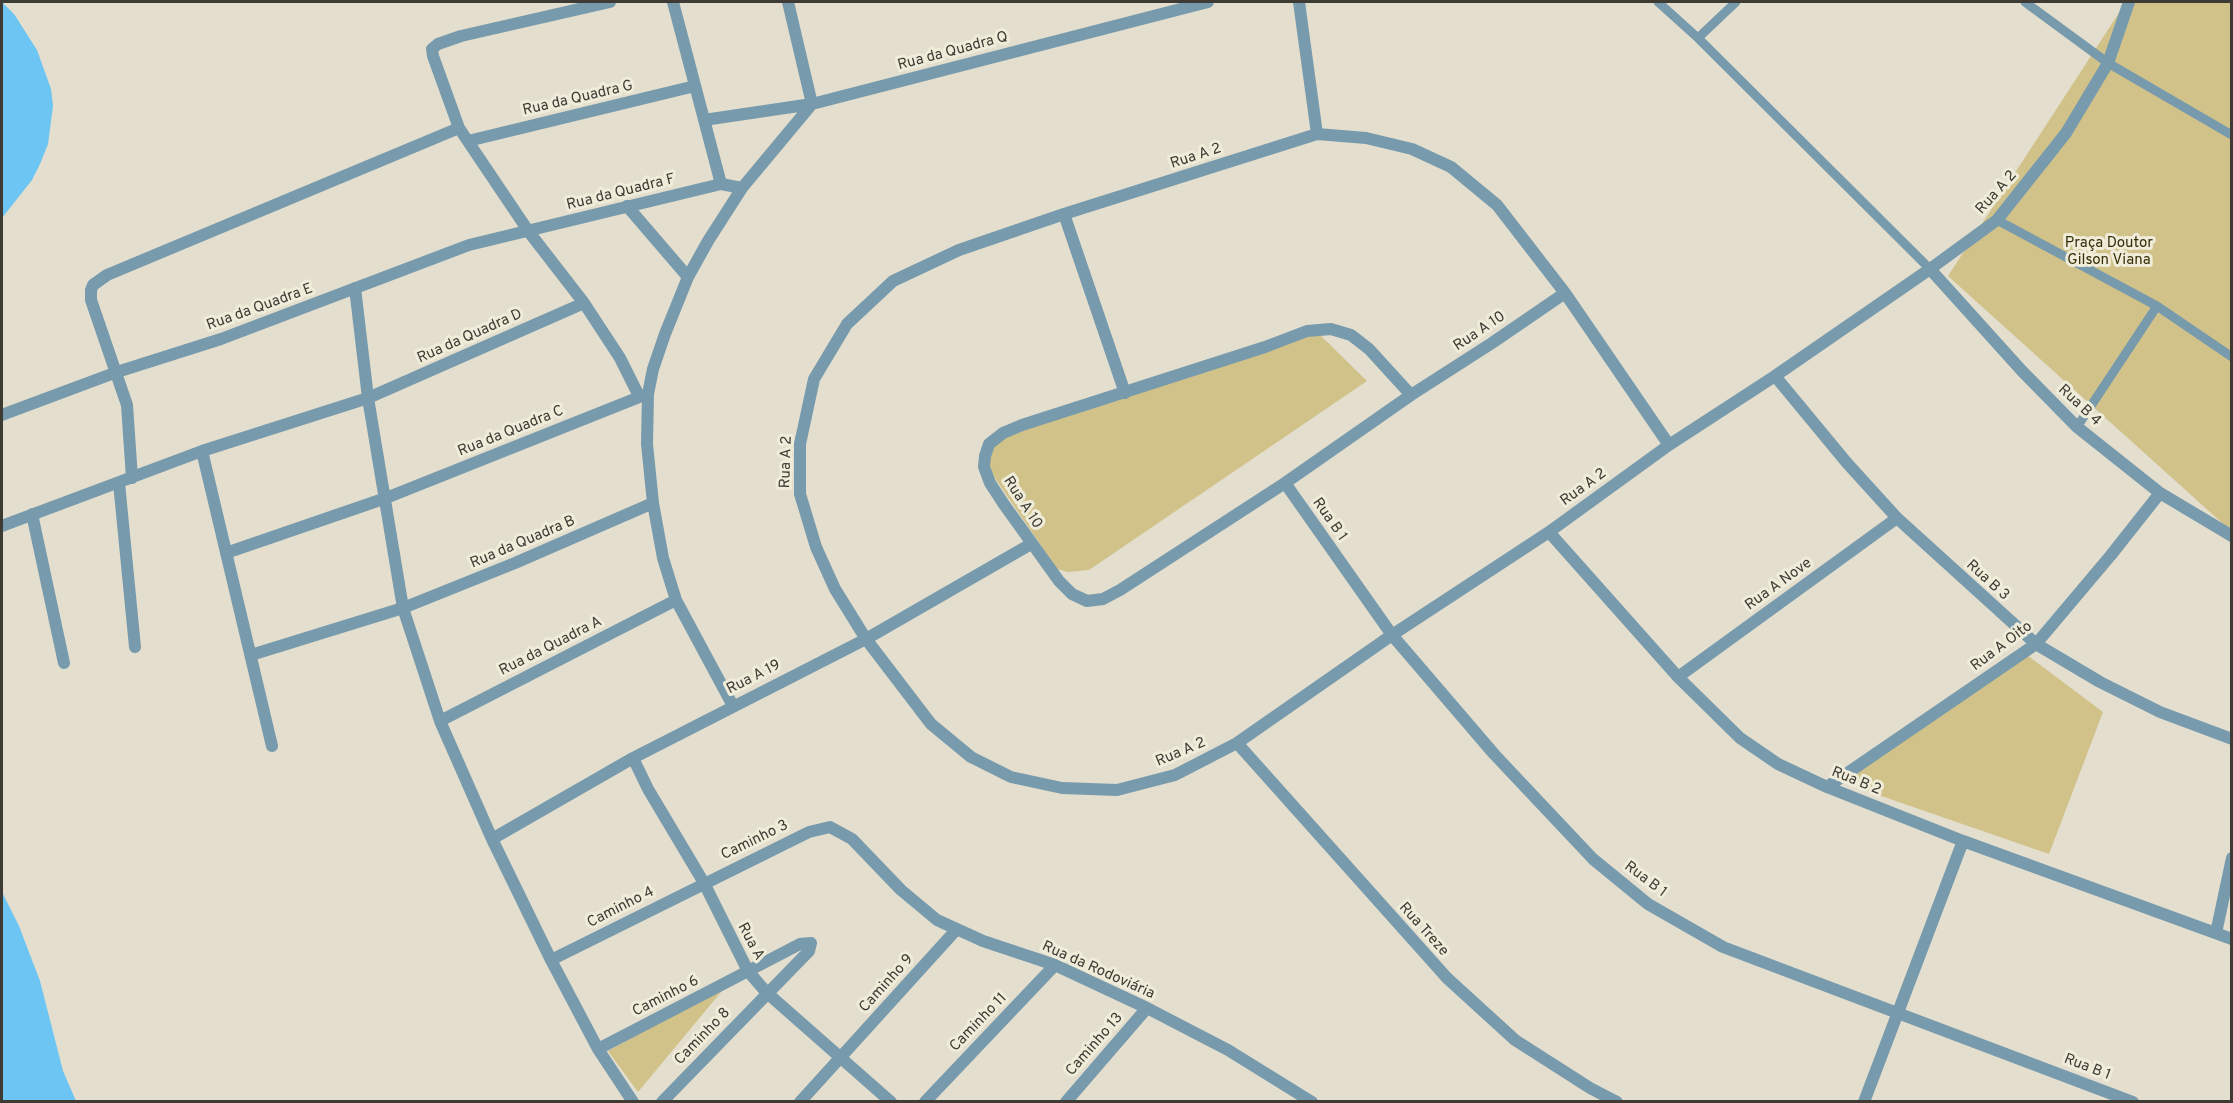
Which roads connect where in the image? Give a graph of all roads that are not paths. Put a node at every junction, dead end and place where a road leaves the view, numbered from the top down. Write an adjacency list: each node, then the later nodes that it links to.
1 (610, 2): 15 (street)
2 (673, 2): 12 (street)
3 (788, 2): 13 (street)
4 (1208, 2): 13 (street, Rua da Quadra Q)
5 (1299, 2): 16 (street)
6 (1658, 2): 10 (lane)
7 (1736, 2): 10 (lane)
8 (2025, 2): 11 (lane)
9 (2129, 2): 11 (street, Rua A 2)
10 (1698, 38): 25 (lane)
11 (2108, 63): 17 (lane); 23 (street, Rua A 2)
12 (695, 86): 14 (street); 18 (street, Rua da Quadra G)
13 (812, 104): 14 (street, Rua da Quadra Q); 20 (street)
14 (704, 120): 19 (street)
15 (459, 128): 18 (street); 32 (street)
16 (1317, 134): 22 (street, Rua A 2); 28 (street, Rua A 2)
17 (2232, 135)
18 (468, 141): 24 (street)
19 (721, 184): 20 (street); 21 (street, Rua da Quadra F)
20 (742, 188): 26 (street)
21 (627, 206): 24 (street, Rua da Quadra F); 26 (street)
22 (1064, 214): 34 (street); 58 (street, Rua A 2)
23 (1997, 220): 25 (street, Rua A 2); 30 (lane)
24 (529, 232): 27 (street, Rua da Quadra E); 29 (street)
25 (1930, 269): 33 (street, Rua A 2); 39 (street, Rua B 4)
26 (688, 277): 35 (street)
27 (355, 288): 32 (street, Rua da Quadra E); 37 (street)
28 (1564, 293): 36 (street, Rua A 10); 40 (street, Rua A 2)
29 (584, 303): 35 (street); 37 (street, Rua da Quadra D)
30 (2157, 306): 31 (lane); 39 (lane)
31 (2232, 357)
32 (117, 372): 38 (street, Rua da Quadra E); 42 (street)
33 (1775, 376): 40 (street, Rua A 2); 49 (street, Rua B 3)
34 (1125, 393): 36 (street, Rua A 10); 53 (street, Rua A 10)
35 (643, 395): 46 (street, Rua da Quadra C); 47 (street)
36 (1411, 395): 44 (street, Rua A 10)
37 (368, 398): 41 (street, Rua da Quadra D); 46 (street)
38 (2, 415)
39 (2078, 427): 45 (street, Rua B 4)
40 (1669, 445): 51 (street, Rua A 2)
41 (202, 451): 42 (street, Rua da Quadra D); 54 (street)
42 (132, 478): 43 (street, Rua da Quadra D)
43 (119, 483): 48 (street, Rua da Quadra D); 60 (street)
44 (1285, 483): 53 (street, Rua A 10); 57 (street, Rua B 1)
45 (2160, 493): 52 (street, Rua B 4); 59 (street, Rua A Oito)
46 (386, 498): 54 (street, Rua da Quadra C); 56 (street)
47 (653, 503): 55 (street); 56 (street, Rua da Quadra B)
48 (32, 514): 50 (street, Rua da Quadra D); 62 (street)
49 (1897, 518): 59 (street, Rua B 3); 63 (street, Rua A Nove)
50 (2, 526)
51 (1549, 532): 57 (street, Rua A 2); 63 (street, Rua B 2)
52 (2232, 536)
53 (1031, 544): 58 (street, Rua A 19)
54 (226, 553): 61 (street)
55 (676, 600): 64 (street); 65 (street, Rua da Quadra A)
56 (403, 608): 61 (street, Rua da Quadra B); 65 (street)
57 (1392, 635): 67 (street, Rua A 2); 85 (street, Rua B 1)
58 (866, 639): 64 (street, Rua A 19); 67 (street, Rua A 2)
59 (2036, 644): 66 (street, Rua B 3); 70 (street, Rua A Oito)
60 (135, 646)
61 (251, 655): 68 (street)
62 (64, 663)
63 (1678, 677): 70 (street, Rua B 2)
64 (733, 706): 69 (street, Rua A 19)
65 (440, 721): 72 (street)
66 (2232, 739)
67 (1237, 743): 95 (street, Rua Treze)
68 (272, 746)
69 (633, 758): 72 (street, Rua A 19); 75 (street, Rua A)
70 (1827, 787): 73 (street, Rua B 2)
71 (820, 828): 75 (street, Caminho 3); 76 (street, Rua da Rodoviária)
72 (492, 839): 80 (street)
73 (1963, 841): 77 (street, Rua B 2); 85 (street)
74 (2232, 858): 77 (street)
75 (704, 883): 80 (street, Caminho 4); 82 (street, Rua A)
76 (956, 930): 81 (street, Rua da Rodoviária); 87 (street, Caminho 9)
77 (2216, 933): 78 (street, Rua B 2)
78 (2232, 939)
79 (811, 943): 82 (street, Caminho 6); 83 (street, Caminho 8)
80 (551, 960): 86 (street)
81 (1055, 965): 84 (street, Rua da Rodoviária); 93 (street, Caminho 11)
82 (748, 971): 83 (street, Rua A); 86 (street, Caminho 6)
83 (766, 992): 87 (street, Rua A); 90 (street, Caminho 8)
84 (1147, 1008): 88 (street, Rua da Rodoviária); 94 (street, Caminho 13)
85 (1897, 1012): 96 (street); 97 (street, Rua B 1)
86 (598, 1049): 89 (street)
87 (840, 1058): 91 (street, Caminho 9); 92 (street, Rua A)
88 (1303, 1099)
89 (633, 1101)
90 (662, 1101)
91 (800, 1101)
92 (891, 1101)
93 (925, 1101)
94 (1066, 1101)
95 (1617, 1101)
96 (1864, 1101)
97 (2133, 1101)

